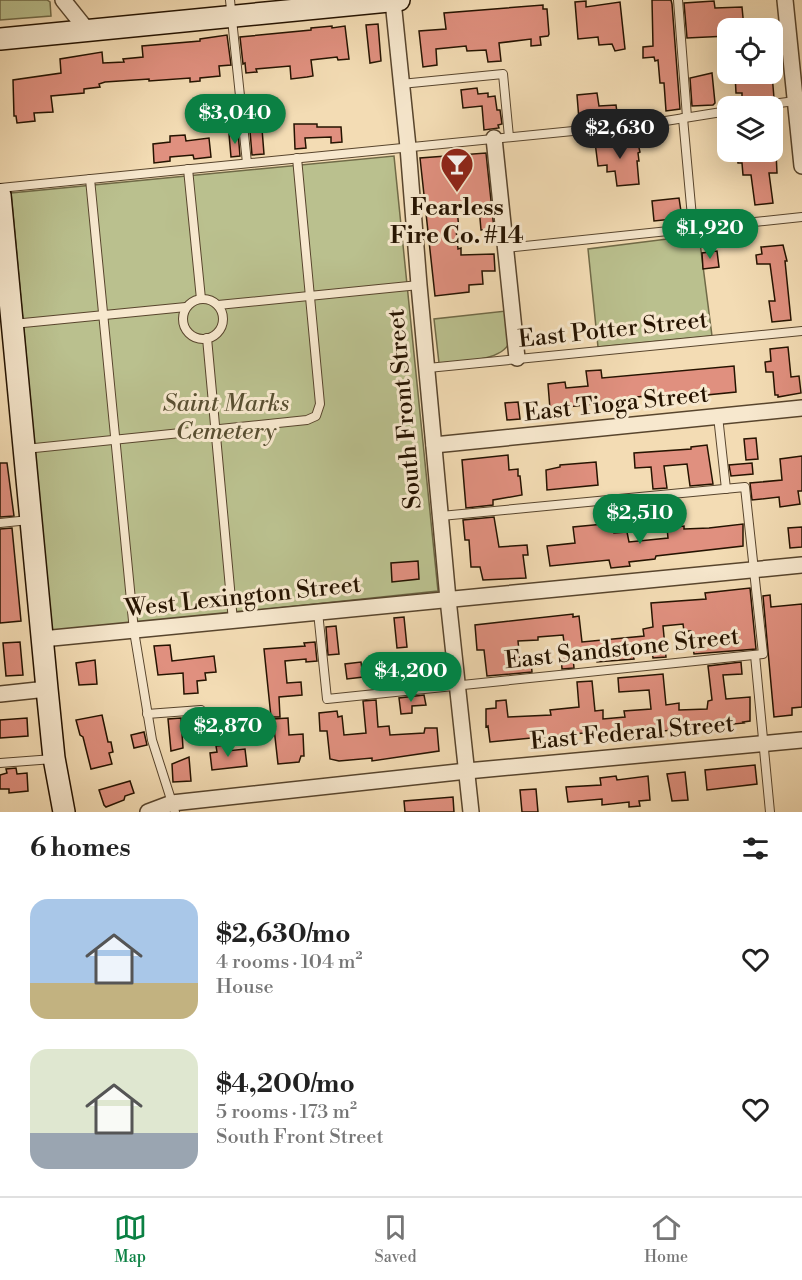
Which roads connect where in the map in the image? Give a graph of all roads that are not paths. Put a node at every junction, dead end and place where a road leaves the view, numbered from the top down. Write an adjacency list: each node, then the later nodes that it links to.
1 (64, 0): 7 (street)
2 (393, 0): 3 (street); 6 (street); 10 (street, South Front Street)
3 (399, 0)
4 (678, 0): 14 (lane)
5 (785, 0): 9 (street)
6 (230, 8): 7 (street); 18 (lane)
7 (87, 30): 8 (street)
8 (0, 39)
9 (797, 74): 11 (street)
10 (401, 84): 15 (lane); 16 (street, South Front Street)
11 (795, 101): 12 (lane); 19 (street)
12 (783, 103)
13 (717, 113): 14 (lane)
14 (685, 117): 15 (lane); 25 (lane)
15 (502, 137): 16 (lane); 26 (street)
16 (408, 147): 17 (lane); 27 (street, South Front Street)
17 (297, 158): 18 (lane); 28 (lane)
18 (247, 163): 20 (lane)
19 (802, 166)
20 (188, 169): 21 (lane); 29 (lane)
21 (90, 179): 22 (lane); 32 (lane)
22 (0, 188)
23 (0, 195): 33 (street)
24 (802, 217): 25 (lane)
25 (693, 228): 26 (lane)
26 (506, 248): 37 (street)
27 (418, 285): 28 (lane); 38 (street, South Front Street)
28 (310, 296): 30 (lane); 41 (lane)
29 (201, 299): 30 (lane); 31 (lane)
30 (218, 305): 35 (lane)
31 (186, 307): 32 (lane); 35 (lane)
32 (104, 316): 33 (lane); 42 (lane)
33 (12, 324): 36 (street)
34 (802, 331): 37 (lane, East Potter Street)
35 (207, 338): 41 (lane)
36 (7, 352): 44 (street)
37 (517, 358): 38 (lane, East Potter Street)
38 (428, 368): 43 (street, South Front Street)
39 (802, 408): 40 (street, East Tioga Street)
40 (718, 416): 43 (street, East Tioga Street); 45 (lane)
41 (214, 430): 42 (lane); 53 (lane)
42 (116, 439): 44 (lane); 54 (lane)
43 (434, 445): 46 (street, South Front Street)
44 (24, 449): 47 (street)
45 (726, 489): 46 (lane); 50 (lane)
46 (441, 516): 51 (street, South Front Street)
47 (30, 520): 48 (lane); 55 (street)
48 (0, 523)
49 (802, 565): 50 (street, West Lexington Street)
50 (755, 570): 51 (street, West Lexington Street); 56 (lane)
51 (448, 599): 52 (street, West Lexington Street); 57 (street, South Front Street)
52 (318, 612): 53 (street, West Lexington Street); 57 (lane, East Sandstone Street)
53 (234, 621): 54 (street, West Lexington Street)
54 (134, 631): 55 (street, West Lexington Street); 61 (lane)
55 (42, 639): 58 (street)
56 (755, 655): 57 (lane, East Sandstone Street); 63 (lane)
57 (458, 686): 66 (street, South Front Street)
58 (47, 689): 59 (street); 64 (street)
59 (0, 694)
60 (201, 710): 61 (lane)
61 (147, 714): 67 (lane)
62 (802, 740): 63 (street, East Federal Street)
63 (764, 744): 66 (street, East Federal Street); 71 (lane)
64 (54, 758): 65 (lane); 68 (street)
65 (0, 763)
66 (467, 771): 67 (street, East Federal Street); 70 (street, South Front Street)
67 (174, 808): 69 (street, East Federal Street)
68 (63, 812)
69 (148, 812)
70 (471, 812)
71 (770, 812)

